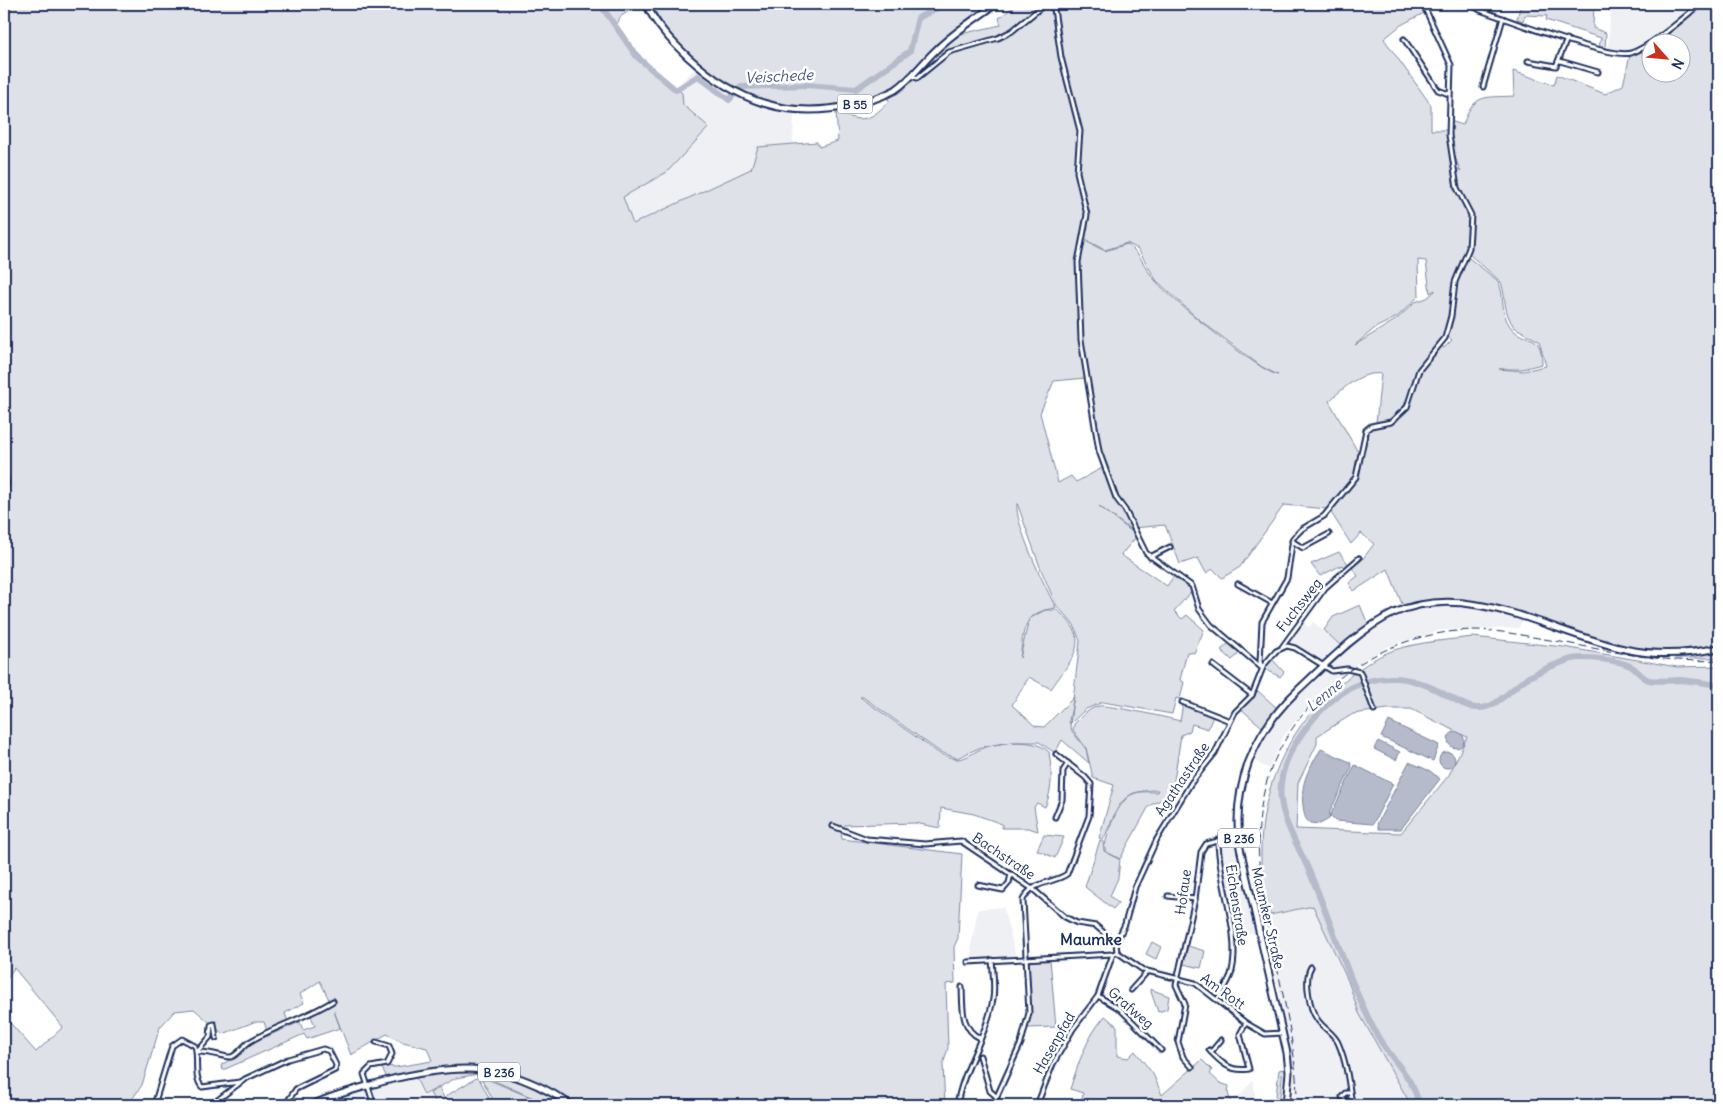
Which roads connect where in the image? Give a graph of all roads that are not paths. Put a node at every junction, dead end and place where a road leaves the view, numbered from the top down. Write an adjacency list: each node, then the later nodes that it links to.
1 (646, 4): 12 (main road, B 55)
2 (996, 4): 12 (main road, B 55)
3 (1423, 4): 14 (street)
4 (1471, 4): 6 (street)
5 (1700, 4): 8 (street)
6 (1504, 18): 8 (street); 13 (street)
7 (1404, 39): 14 (street)
8 (1567, 39): 9 (street)
9 (1560, 60): 10 (street); 11 (street)
10 (1528, 61)
11 (1598, 72)
12 (911, 76): 20 (street)
13 (1484, 87)
14 (1449, 94): 18 (street)
15 (4, 472): 16 (main road)
16 (4, 494)
17 (1329, 534): 18 (street)
18 (1292, 541): 23 (street)
19 (1170, 547): 20 (street)
20 (1150, 557): 28 (street)
21 (1359, 558): 24 (street, Fuchsweg)
22 (1238, 584): 23 (street)
23 (1272, 603): 28 (street)
24 (1282, 647): 27 (street); 28 (street, Agathastraße)
25 (1719, 648): 27 (main road, Maumker Straße / B 236)
26 (1213, 665): 29 (street)
27 (1324, 667): 31 (street); 37 (main road, Maumker Straße / B 236)
28 (1262, 668): 29 (street, Agathastraße)
29 (1252, 695): 32 (street, Agathastraße)
30 (1182, 702): 32 (street)
31 (1374, 710)
32 (1230, 720): 44 (street, Agathastraße)
33 (1056, 754): 34 (street)
34 (1068, 763): 35 (street); 41 (street)
35 (1055, 817)
36 (834, 826): 39 (street, Bachstraße)
37 (1238, 836): 38 (street, Hofaue); 58 (main road, Maumker Straße / B 236)
38 (1218, 840): 43 (street, Hofaue); 55 (street, Eichenstraße)
39 (1011, 874): 40 (street); 41 (street, Bachstraße)
40 (978, 885)
41 (1034, 890): 44 (street, Bachstraße); 46 (street)
42 (1168, 896): 43 (street)
43 (1195, 899): 51 (street, Hofaue)
44 (1116, 943): 45 (street)
45 (1115, 953): 46 (street); 50 (street, Am Rott); 54 (street, Grafweg)
46 (1027, 958): 47 (street); 70 (street)
47 (992, 960): 48 (street); 60 (street)
48 (968, 962)
49 (1311, 967): 69 (street)
50 (1146, 972): 51 (street, Am Rott); 53 (street)
51 (1178, 978): 55 (street, Am Rott); 66 (street)
52 (962, 987): 60 (street)
53 (1131, 990)
54 (1098, 996): 63 (street, Grafweg); 79 (street, Hasenpfad)
55 (1218, 998): 57 (street, Am Rott)
56 (333, 1001): 64 (street)
57 (1246, 1023): 58 (street, Am Rott); 61 (street)
58 (1283, 1033): 80 (main road, Maumker Straße / B 236)
59 (216, 1038): 64 (street)
60 (980, 1038): 77 (street)
61 (1221, 1040)
62 (376, 1042): 68 (street)
63 (1161, 1050)
64 (197, 1052): 67 (street); 71 (street)
65 (980, 1056): 70 (street)
66 (1192, 1067)
67 (240, 1082): 72 (street); 73 (street)
68 (368, 1086): 74 (main road, B 236); 75 (street); 76 (main road, B 236)
69 (1350, 1094): 81 (street); 81 (street)
70 (997, 1096): 78 (street)
71 (154, 1105)
72 (211, 1105)
73 (284, 1105)
74 (312, 1105)
75 (374, 1105)
76 (571, 1105)
77 (957, 1105)
78 (993, 1105)
79 (1037, 1105)
80 (1286, 1105)
81 (1351, 1105)

